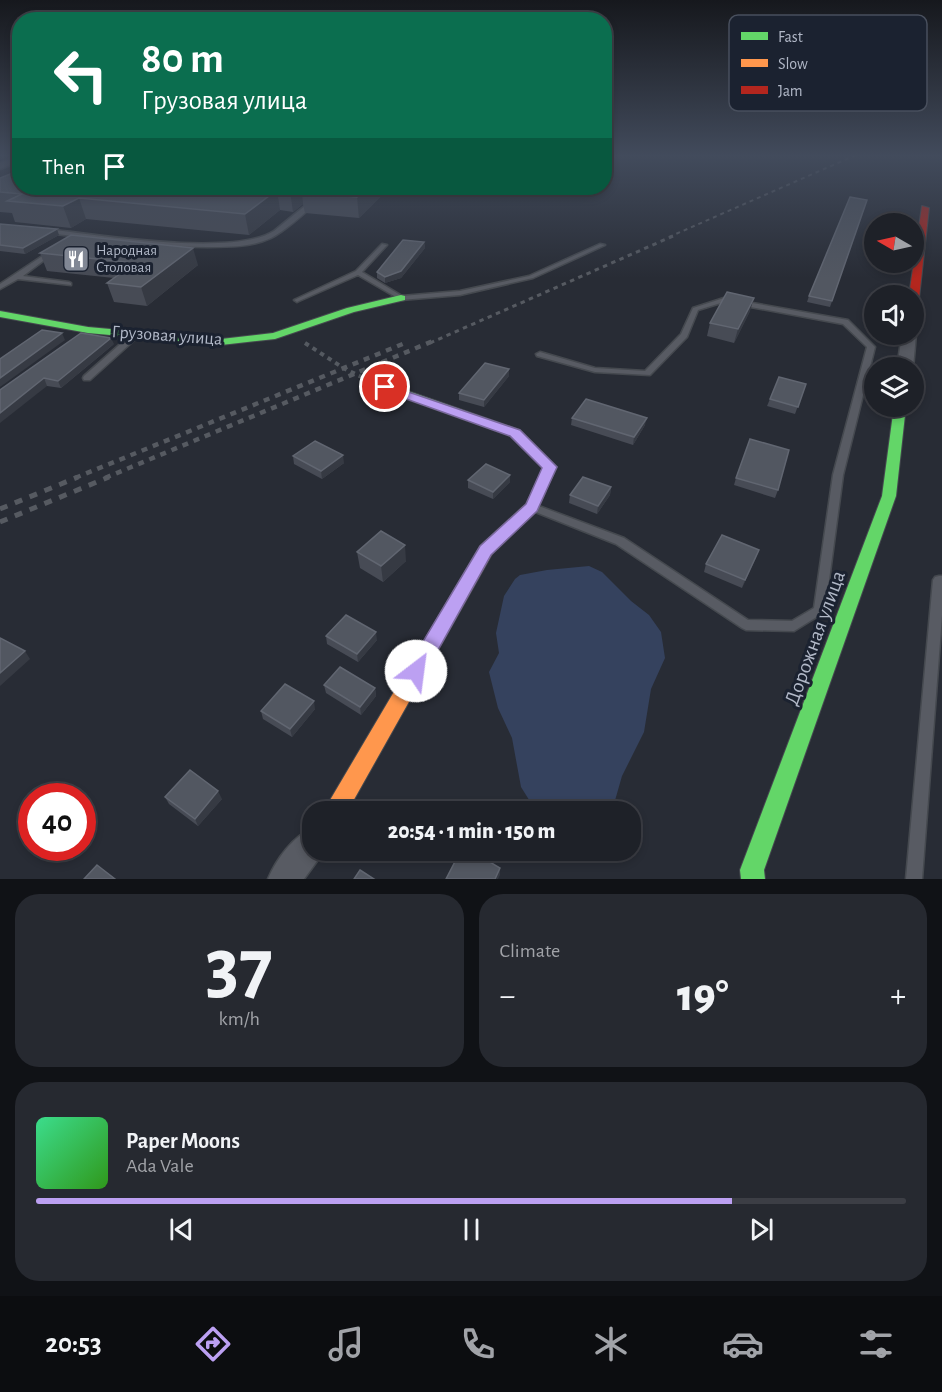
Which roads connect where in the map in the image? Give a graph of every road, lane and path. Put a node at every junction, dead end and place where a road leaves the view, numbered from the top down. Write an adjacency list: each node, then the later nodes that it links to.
1 (319, 196): 4 (lane)
2 (925, 208): 12 (street)
3 (35, 229): 4 (lane)
4 (82, 234): 5 (lane)
5 (73, 240)
6 (63, 245): 10 (lane)
7 (384, 245): 9 (lane)
8 (602, 245): 14 (lane)
9 (358, 272): 14 (lane); 15 (lane)
10 (17, 277): 11 (lane); 13 (lane)
11 (69, 284)
12 (916, 285)
13 (0, 287)
14 (400, 298): 18 (street, Грузовая улица)
15 (297, 300)
16 (0, 314): 17 (street, Грузовая улица)
17 (137, 334): 18 (street, Грузовая улица); 20 (lane)
18 (275, 336): 21 (path)
19 (540, 354): 23 (lane)
20 (87, 378)
21 (385, 387): 23 (street)
22 (899, 417): 28 (street, Дорожная улица)
23 (532, 507): 25 (street)
24 (942, 580): 29 (lane)
25 (340, 801)
26 (302, 856): 27 (street)
27 (284, 879)
28 (753, 879)
29 (914, 879)

